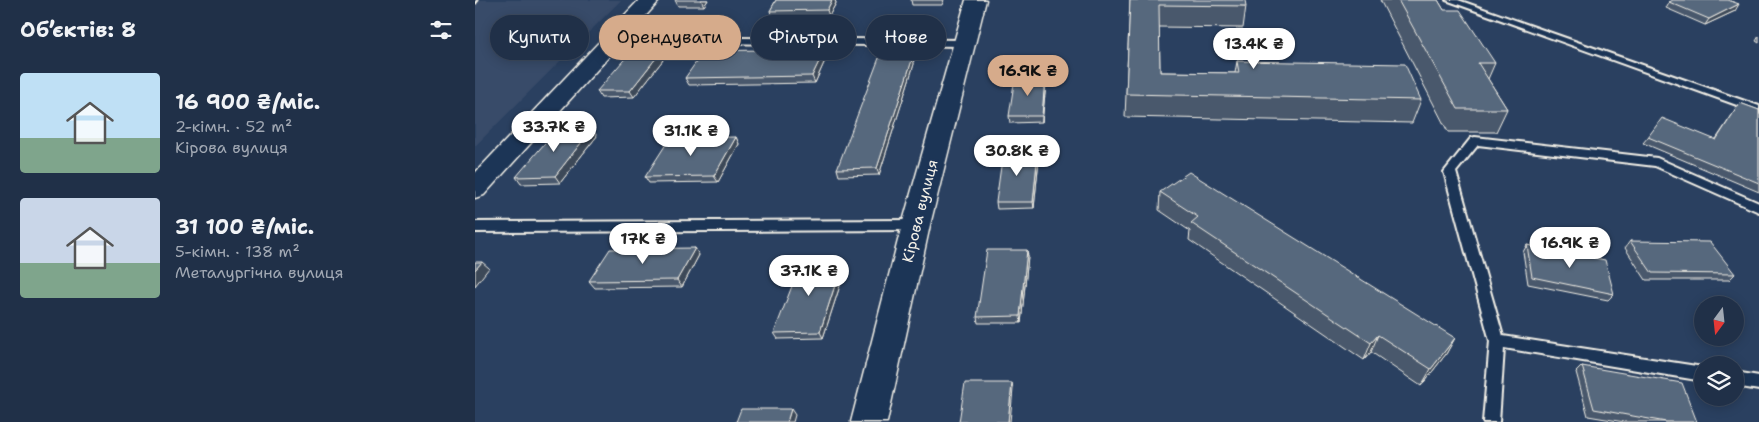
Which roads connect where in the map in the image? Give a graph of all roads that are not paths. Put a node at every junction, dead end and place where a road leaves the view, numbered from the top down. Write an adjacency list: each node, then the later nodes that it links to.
1 (650, 0): 4 (street)
2 (976, 0): 6 (street, Кірова вулиця)
3 (1450, 0): 8 (lane)
4 (636, 15)
5 (741, 41): 6 (lane)
6 (965, 43): 11 (street, Кірова вулиця)
7 (599, 54): 9 (street)
8 (1759, 110)
9 (475, 189)
10 (1759, 208): 13 (lane)
11 (916, 225): 12 (lane); 17 (street, Кірова вулиця)
12 (475, 227)
13 (1497, 341): 14 (lane); 18 (lane)
14 (1694, 373)
15 (1744, 380): 16 (lane)
16 (1759, 383)
17 (869, 422)
18 (1491, 422)

